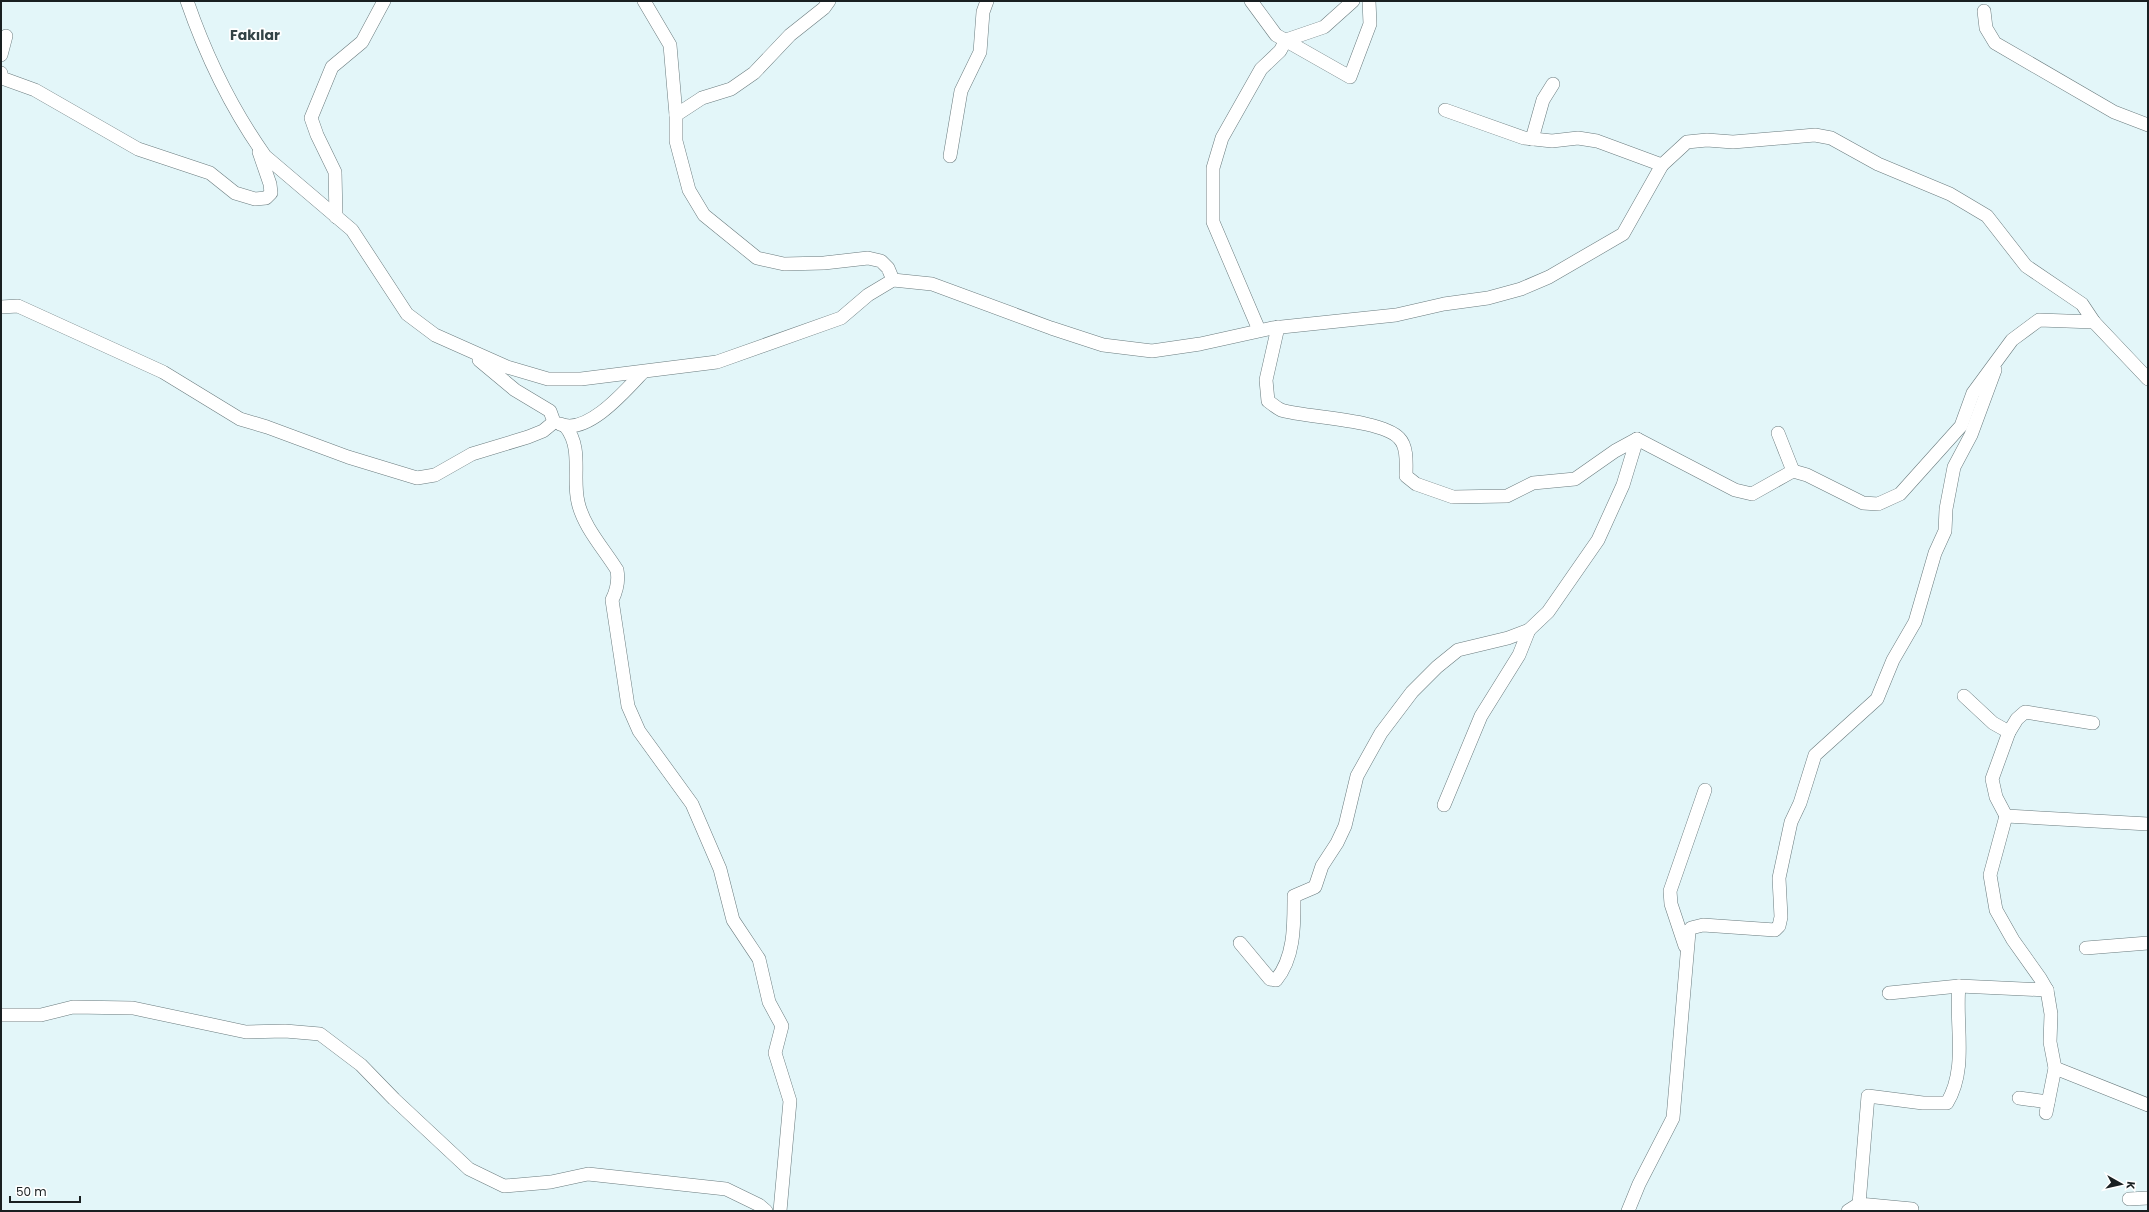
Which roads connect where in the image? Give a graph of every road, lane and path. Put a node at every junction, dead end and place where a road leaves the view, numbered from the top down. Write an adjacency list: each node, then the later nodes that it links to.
1 (187, 1): 19 (street)
2 (384, 1): 22 (street)
3 (644, 1): 16 (street)
4 (829, 1): 16 (street)
5 (987, 1): 20 (street)
6 (1251, 1): 11 (street)
7 (1352, 1): 11 (street)
8 (1369, 1): 11 (street)
9 (1984, 11): 17 (street)
10 (6, 36): 12 (street)
11 (1286, 40): 27 (street)
12 (1, 55)
13 (1, 73): 19 (street)
14 (1553, 84): 18 (street)
15 (1445, 110): 18 (street)
16 (676, 114): 23 (street)
17 (2148, 125)
18 (1532, 139): 21 (street)
19 (257, 145): 22 (street)
20 (950, 156)
21 (1662, 165): 25 (street); 26 (street)
22 (336, 217): 28 (street)
23 (893, 280): 27 (street); 30 (street)
24 (1, 307): 32 (street)
25 (2094, 322): 29 (street); 31 (street)
26 (1278, 327): 27 (street); 34 (street)
27 (1259, 330)
28 (468, 350): 30 (street); 32 (street)
29 (1994, 362): 35 (street); 47 (street)
30 (643, 372): 32 (street)
31 (2148, 379)
32 (560, 424): 60 (street)
33 (1778, 433): 35 (street)
34 (1638, 439): 35 (street); 36 (street)
35 (1793, 471)
36 (1530, 630): 41 (street); 44 (street)
37 (1964, 696): 39 (street)
38 (2093, 723): 39 (street)
39 (2009, 732): 42 (street)
40 (1705, 790): 47 (street)
41 (1444, 805)
42 (2006, 816): 43 (street); 49 (street)
43 (2148, 824)
44 (1240, 943)
45 (2148, 943): 46 (street)
46 (2086, 948)
47 (1687, 952): 61 (street)
48 (1959, 986): 49 (street); 50 (street); 57 (street)
49 (2047, 990): 52 (street)
50 (1889, 993)
51 (1, 1015): 59 (street)
52 (2054, 1068): 53 (street); 54 (street)
53 (2019, 1098)
54 (2148, 1105)
55 (2130, 1198): 56 (street)
56 (2148, 1198)
57 (1853, 1208): 58 (street)
58 (1912, 1209)
59 (766, 1211)
60 (780, 1211)
61 (1628, 1211)

